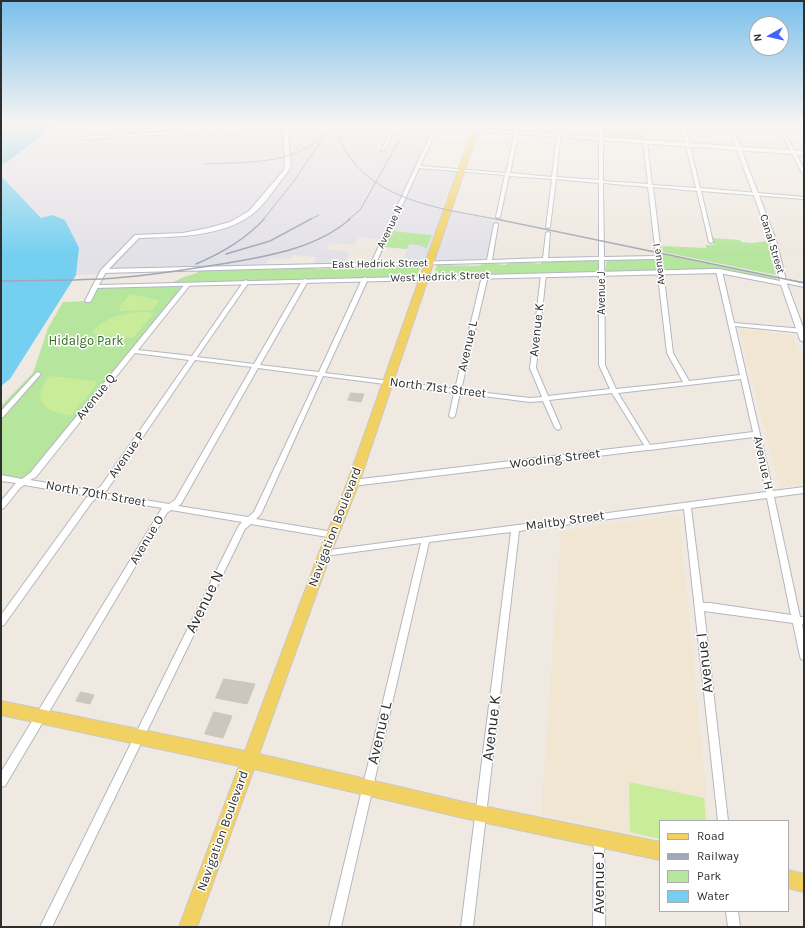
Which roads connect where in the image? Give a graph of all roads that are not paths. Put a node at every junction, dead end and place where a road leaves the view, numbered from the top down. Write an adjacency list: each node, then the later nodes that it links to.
1 (287, 168): 30 (street)
2 (416, 168): 28 (street, Avenue N)
3 (436, 168): 10 (street)
4 (509, 168): 11 (street)
5 (555, 168): 12 (street)
6 (602, 168): 13 (street, Avenue J)
7 (648, 168): 14 (street, Avenue I)
8 (693, 168): 15 (street)
9 (747, 168): 16 (street, Canal Street)
10 (461, 170): 11 (street); 27 (main road, Navigation Boulevard)
11 (508, 174): 12 (street); 18 (street)
12 (554, 178): 13 (street); 20 (street)
13 (602, 182): 14 (street); 24 (street, Avenue J)
14 (650, 186): 15 (street); 23 (street, Avenue I)
15 (699, 190): 16 (street); 22 (street)
16 (756, 194): 17 (street); 39 (street, Canal Street)
17 (804, 198)
18 (498, 217)
19 (496, 224): 26 (street)
20 (548, 226)
21 (548, 233): 25 (street)
22 (711, 242)
23 (658, 257): 24 (street, East Hedrick Street); 31 (street, Avenue I)
24 (602, 258): 25 (street, East Hedrick Street); 32 (street, Avenue J)
25 (545, 260): 26 (street, East Hedrick Street)
26 (489, 262): 27 (street, East Hedrick Street)
27 (428, 263): 28 (street, East Hedrick Street); 35 (main road, Navigation Boulevard)
28 (373, 264): 30 (street, East Hedrick Street)
29 (719, 270): 31 (street, West Hedrick Street); 39 (street, West Hedrick Street); 44 (street, Avenue H)
30 (103, 271): 42 (street)
31 (661, 272): 32 (street, West Hedrick Street); 54 (street, Avenue I)
32 (602, 274): 33 (street, West Hedrick Street); 55 (street, Avenue J)
33 (544, 275): 34 (street, West Hedrick Street); 57 (street, Avenue K)
34 (485, 276): 35 (street, West Hedrick Street); 56 (street, Avenue L)
35 (424, 277): 36 (street, West Hedrick Street); 53 (main road, Navigation Boulevard)
36 (365, 279): 37 (street, West Hedrick Street); 51 (street, Avenue N)
37 (305, 281): 38 (street, West Hedrick Street); 49 (street, Avenue O)
38 (246, 282): 40 (street, West Hedrick Street); 48 (street, Avenue P)
39 (784, 283): 41 (street, West Hedrick Street); 45 (street, Canal Street)
40 (187, 284): 42 (street, West Hedrick Street); 47 (street, Avenue Q)
41 (804, 285)
42 (96, 287): 43 (street)
43 (88, 301)
44 (731, 324): 45 (street); 52 (street, Avenue H)
45 (802, 331): 46 (street, Canal Street)
46 (804, 340)
47 (134, 351): 48 (street, North 71st Street); 64 (street, Avenue Q)
48 (195, 359): 49 (street, North 71st Street); 68 (street, Avenue P)
49 (257, 366): 51 (street, North 71st Street); 71 (street, Avenue O)
50 (38, 374): 58 (street)
51 (322, 374): 53 (street, North 71st Street); 72 (street, Avenue N)
52 (743, 377): 54 (street, North 71st Street); 61 (street, Avenue H)
53 (388, 382): 56 (street, North 71st Street); 65 (main road, Navigation Boulevard)
54 (688, 383): 55 (street, North 71st Street)
55 (613, 390): 57 (street, North 71st Street); 62 (street, Avenue J)
56 (458, 391): 57 (street, North 71st Street); 59 (street, Avenue L)
57 (546, 398): 60 (street, Avenue K)
58 (1, 415)
59 (452, 416)
60 (558, 428)
61 (757, 434): 62 (street, Wooding Street); 67 (street, Avenue H)
62 (649, 448): 65 (street, Wooding Street)
63 (1, 478): 64 (street, North 70th Street)
64 (24, 482): 68 (street, North 70th Street); 70 (street, Avenue Q)
65 (353, 483): 74 (main road, Navigation Boulevard)
66 (804, 490): 67 (street, Maltby Street)
67 (770, 494): 69 (street, Maltby Street); 78 (street, Avenue H)
68 (96, 495): 71 (street, North 70th Street); 79 (street, Avenue P)
69 (687, 505): 73 (street, Maltby Street); 77 (street, Avenue I)
70 (1, 506)
71 (170, 507): 72 (street, North 70th Street); 82 (street, Avenue O)
72 (249, 521): 74 (street, North 70th Street); 83 (street, Avenue N)
73 (515, 528): 75 (street, Maltby Street); 87 (street, Avenue K)
74 (333, 535): 76 (main road, Navigation Boulevard)
75 (426, 540): 76 (street, Maltby Street); 86 (street, Avenue L)
76 (325, 553): 84 (main road, Navigation Boulevard)
77 (699, 607): 78 (street); 88 (street, Avenue I)
78 (800, 620): 80 (street, Avenue H)
79 (1, 622)
80 (804, 656)
81 (1, 708): 82 (main road)
82 (41, 716): 83 (main road); 85 (street, Avenue O)
83 (140, 737): 84 (main road); 94 (street, Avenue N)
84 (250, 760): 86 (main road); 95 (main road, Navigation Boulevard)
85 (1, 782)
86 (367, 788): 87 (main road); 96 (street, Avenue L)
87 (482, 814): 89 (main road); 97 (street, Avenue K)
88 (723, 820)
89 (599, 838): 90 (main road); 98 (street, Avenue J)
90 (659, 851)
91 (789, 880): 92 (main road)
92 (804, 883)
93 (732, 912): 99 (street)
94 (46, 927)
95 (188, 927)
96 (335, 927)
97 (468, 927)
98 (599, 927)
99 (734, 927)

